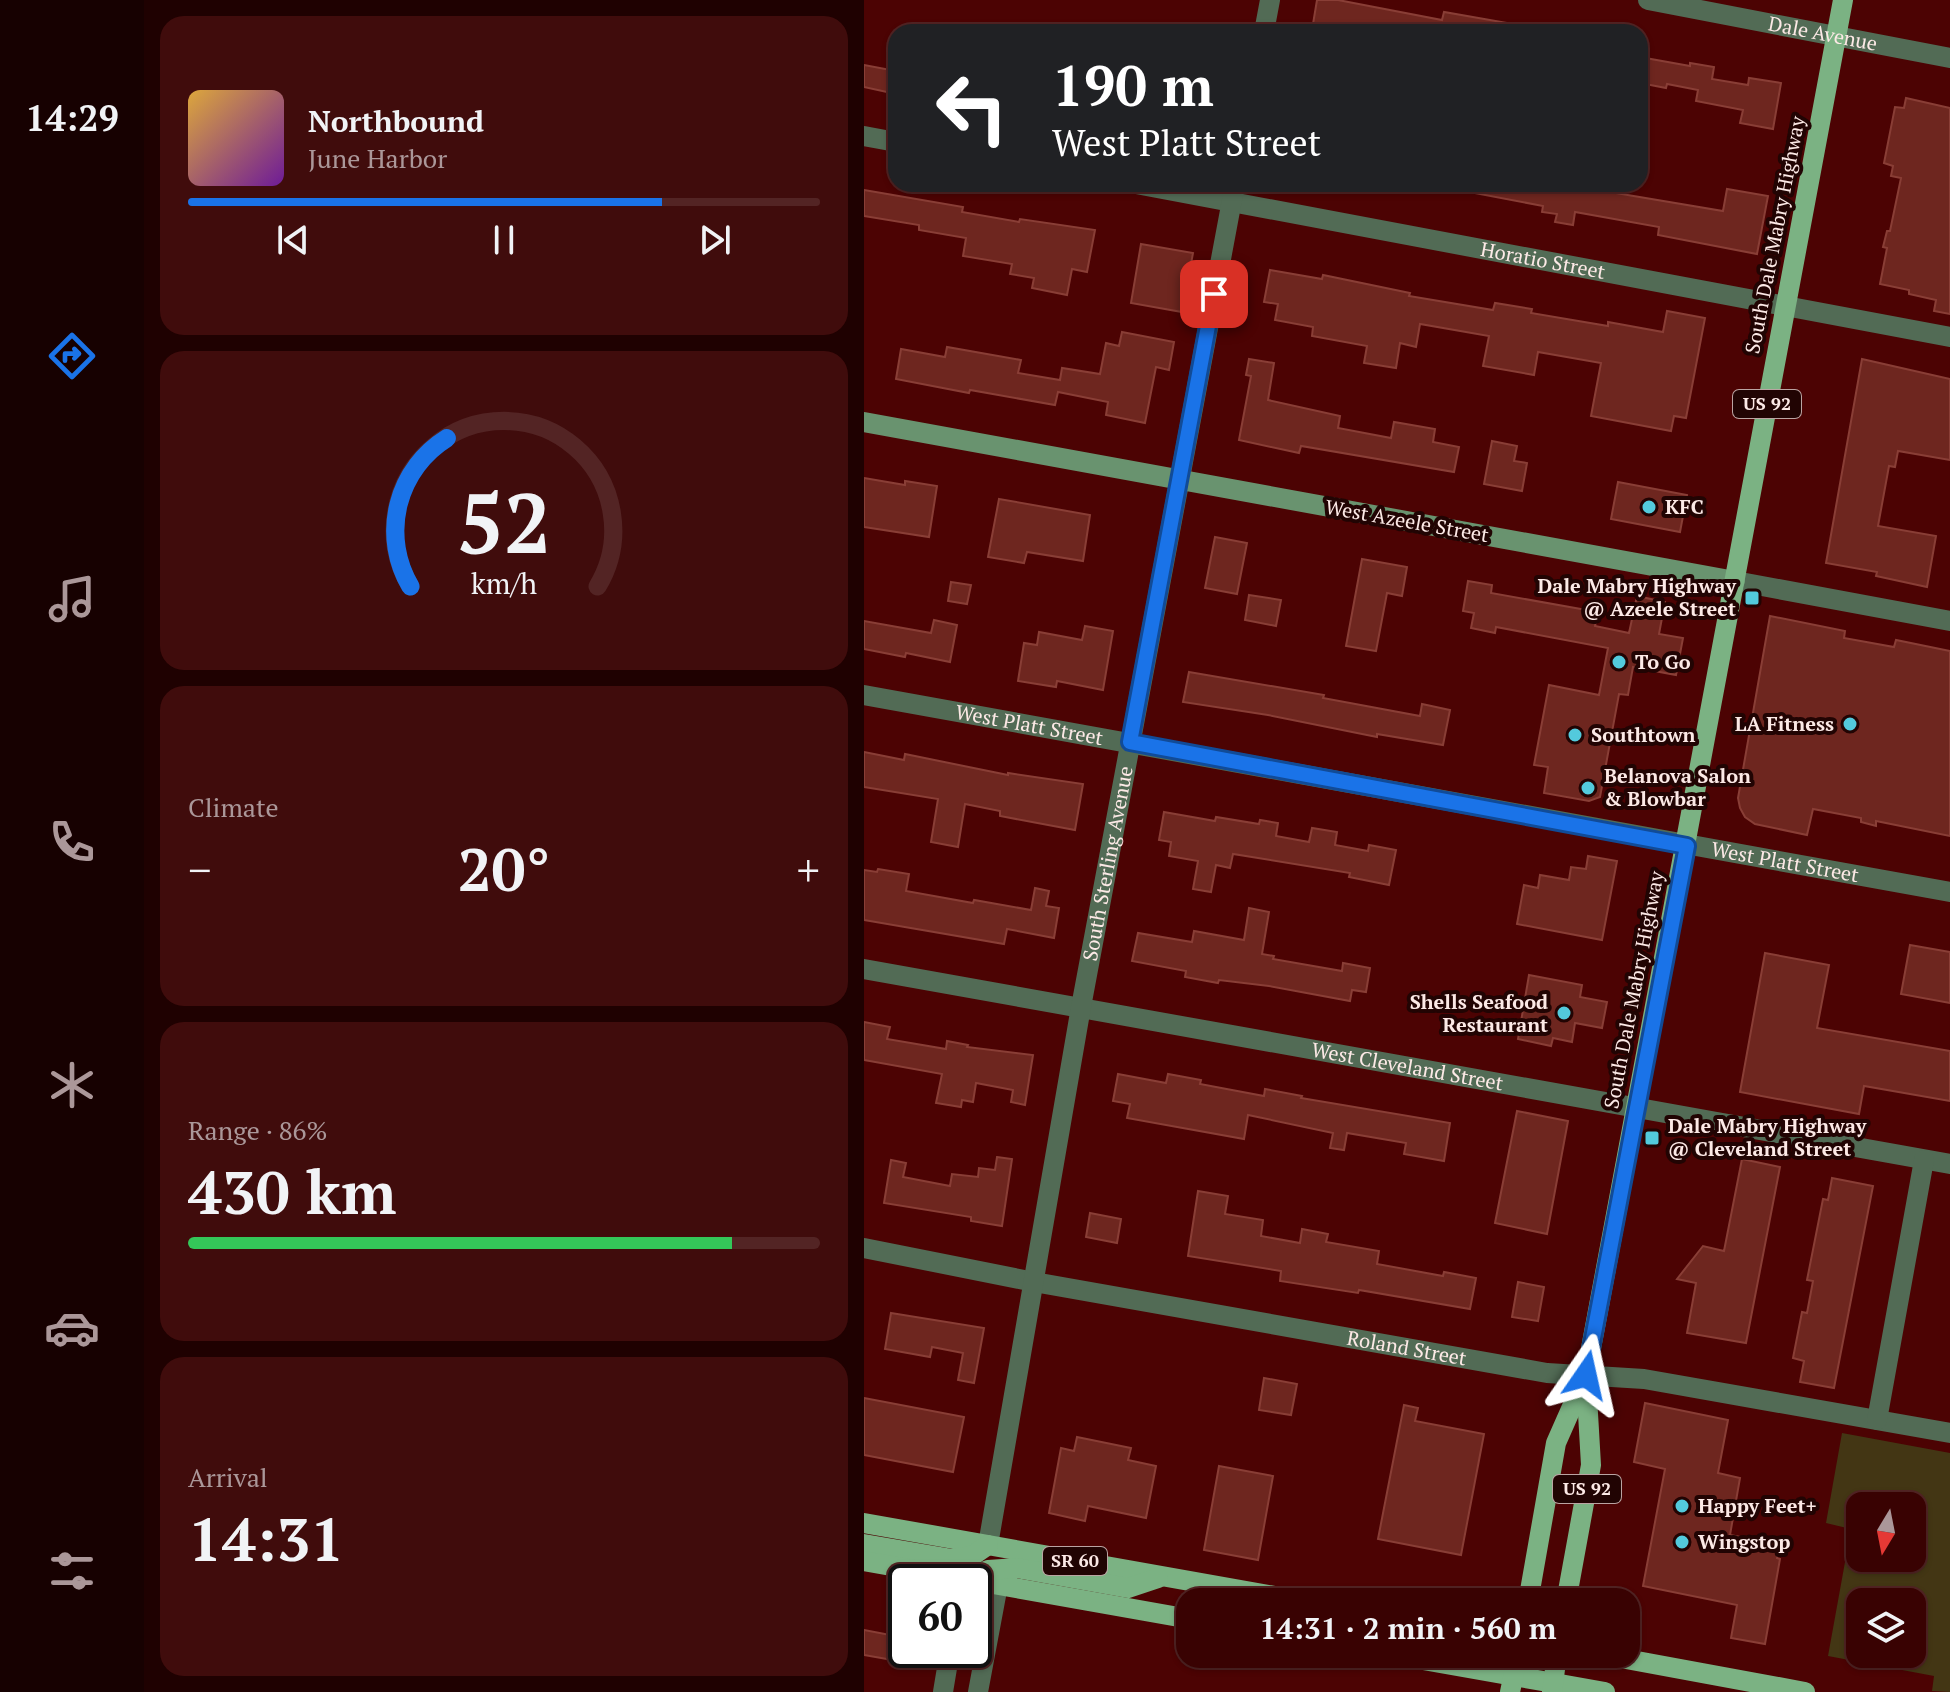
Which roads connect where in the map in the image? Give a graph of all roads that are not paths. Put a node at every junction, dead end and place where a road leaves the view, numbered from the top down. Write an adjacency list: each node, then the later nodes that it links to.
1 (1270, 0): 4 (street)
2 (1648, 0): 5 (street, Dale Avenue)
3 (1843, 0): 5 (main road, South Dale Mabry Highway / US 92)
4 (1266, 24)
5 (1836, 36): 6 (street, Dale Avenue); 10 (main road, South Dale Mabry Highway / US 92)
6 (1950, 58)
7 (864, 136): 8 (street)
8 (888, 140)
9 (1234, 192): 10 (street, Horatio Street); 13 (street, South Sterling Avenue)
10 (1785, 308): 11 (street, Horatio Street); 14 (main road, South Dale Mabry Highway / US 92)
11 (1950, 337)
12 (864, 422): 13 (main road, West Azeele Street)
13 (1179, 479): 14 (main road, West Azeele Street); 17 (street, South Sterling Avenue)
14 (1735, 581): 15 (street, West Azeele Street); 18 (main road, South Dale Mabry Highway / US 92)
15 (1950, 621)
16 (864, 695): 17 (street, West Platt Street)
17 (1130, 742): 18 (street, West Platt Street); 21 (street, South Sterling Avenue)
18 (1687, 846): 19 (street, West Platt Street); 22 (main road, South Dale Mabry Highway / US 92)
19 (1950, 892)
20 (864, 969): 21 (street, West Cleveland Street)
21 (1081, 1007): 22 (street, West Cleveland Street); 26 (street, South Sterling Avenue)
22 (1636, 1106): 23 (street, West Cleveland Street); 27 (main road, South Dale Mabry Highway / US 92)
23 (1924, 1160): 24 (street, West Cleveland Street); 28 (street)
24 (1950, 1164)
25 (864, 1248): 26 (street, Roland Street)
26 (1034, 1282): 27 (street, Roland Street); 32 (street, South Sterling Avenue)
27 (1586, 1375): 28 (street, Roland Street); 40 (main road, US 92); 41 (main road, US 92)
28 (1877, 1420): 29 (street, Roland Street)
29 (1950, 1433)
30 (864, 1523): 32 (main road, SR 60)
31 (864, 1544): 32 (main road)
32 (988, 1545): 36 (main road, SR 60)
33 (864, 1561): 34 (main road, SR 60)
34 (888, 1566)
35 (992, 1570): 36 (main road)
36 (1164, 1576): 39 (main road, SR 60)
37 (992, 1584): 38 (main road, SR 60)
38 (998, 1585): 42 (main road, SR 60); 50 (street)
39 (1230, 1588)
40 (1530, 1588)
41 (1569, 1588)
42 (1176, 1617)
43 (1640, 1662): 52 (main road)
44 (947, 1668): 49 (street)
45 (1446, 1668): 47 (main road)
46 (1555, 1668): 48 (main road)
47 (1512, 1684): 48 (main road)
48 (1552, 1688): 51 (main road)
49 (943, 1692)
50 (978, 1692)
51 (1605, 1692)
52 (1805, 1692)

